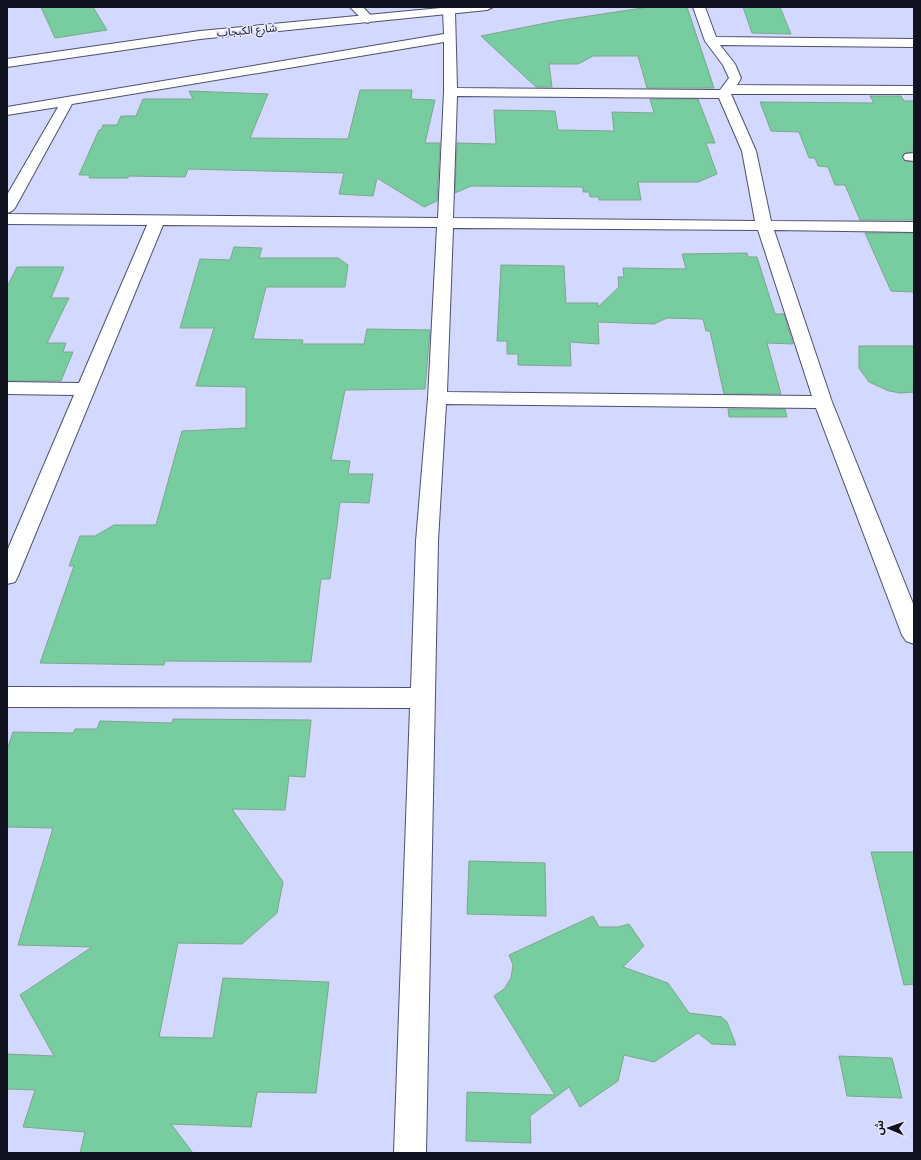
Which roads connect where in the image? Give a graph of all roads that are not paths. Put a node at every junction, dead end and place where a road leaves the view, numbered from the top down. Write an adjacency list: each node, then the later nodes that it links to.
1 (356, 7): 5 (street)
2 (487, 7): 4 (street, شارع الكبجاب)
3 (699, 7): 7 (street)
4 (449, 11): 5 (street, شارع الكبجاب); 6 (street)
5 (368, 19): 9 (street, شارع الكبجاب)
6 (449, 37): 12 (street); 13 (street)
7 (711, 41): 8 (street); 11 (street)
8 (914, 43)
9 (7, 63)
10 (914, 90): 11 (street)
11 (726, 91): 12 (street); 19 (street)
12 (451, 92): 18 (street)
13 (68, 100): 14 (street); 15 (street)
14 (7, 111)
15 (7, 208)
16 (7, 219): 17 (street)
17 (157, 220): 18 (street); 22 (street)
18 (445, 222): 19 (street); 23 (street)
19 (764, 225): 20 (street); 24 (street)
20 (914, 226)
21 (7, 388): 22 (street)
22 (87, 389): 25 (street)
23 (437, 398): 24 (street); 28 (street)
24 (823, 402): 26 (street)
25 (7, 576)
26 (914, 635)
27 (7, 697): 28 (street)
28 (422, 698): 29 (street)
29 (410, 1153)

